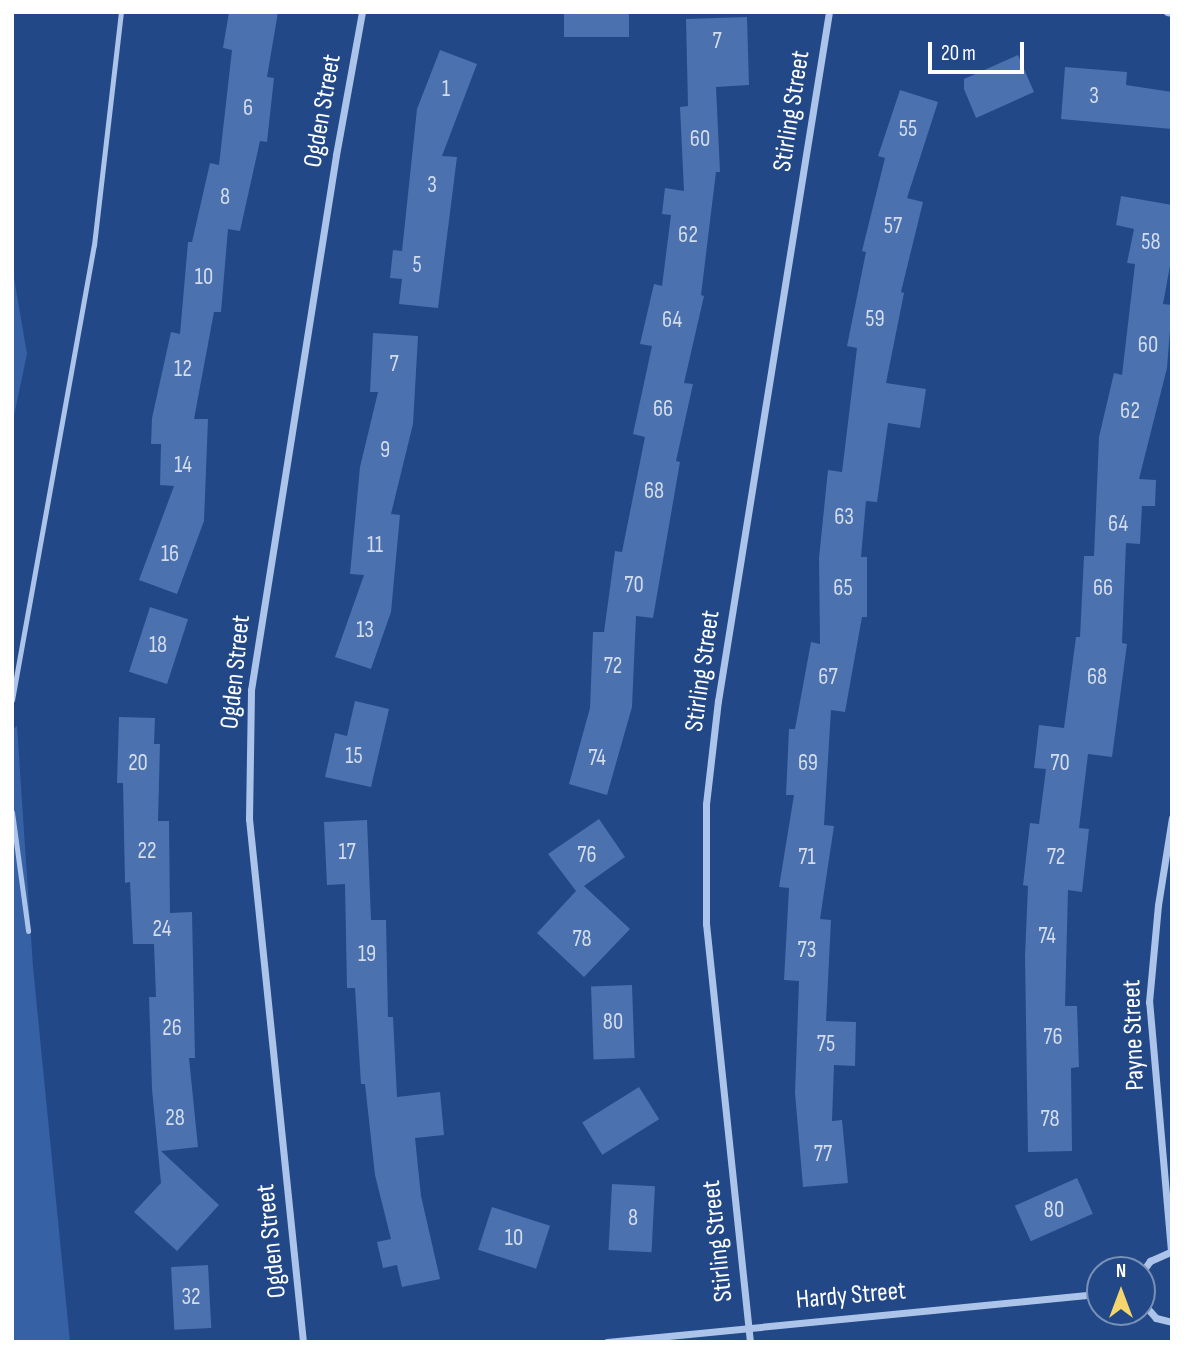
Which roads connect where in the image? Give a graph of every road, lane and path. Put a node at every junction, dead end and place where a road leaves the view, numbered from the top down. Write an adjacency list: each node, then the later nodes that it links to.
1 (121, 12): 4 (lane)
2 (362, 12): 11 (street, Ogden Street)
3 (830, 12): 10 (street, Stirling Street)
4 (12, 700)
5 (12, 812): 7 (lane)
6 (1172, 818): 8 (street, Payne Street)
7 (28, 931)
8 (1171, 1251)
9 (1086, 1295): 10 (street, Hardy Street)
10 (748, 1327): 12 (street, Hardy Street); 13 (street, Stirling Street)
11 (303, 1342)
12 (607, 1342)
13 (750, 1342)

